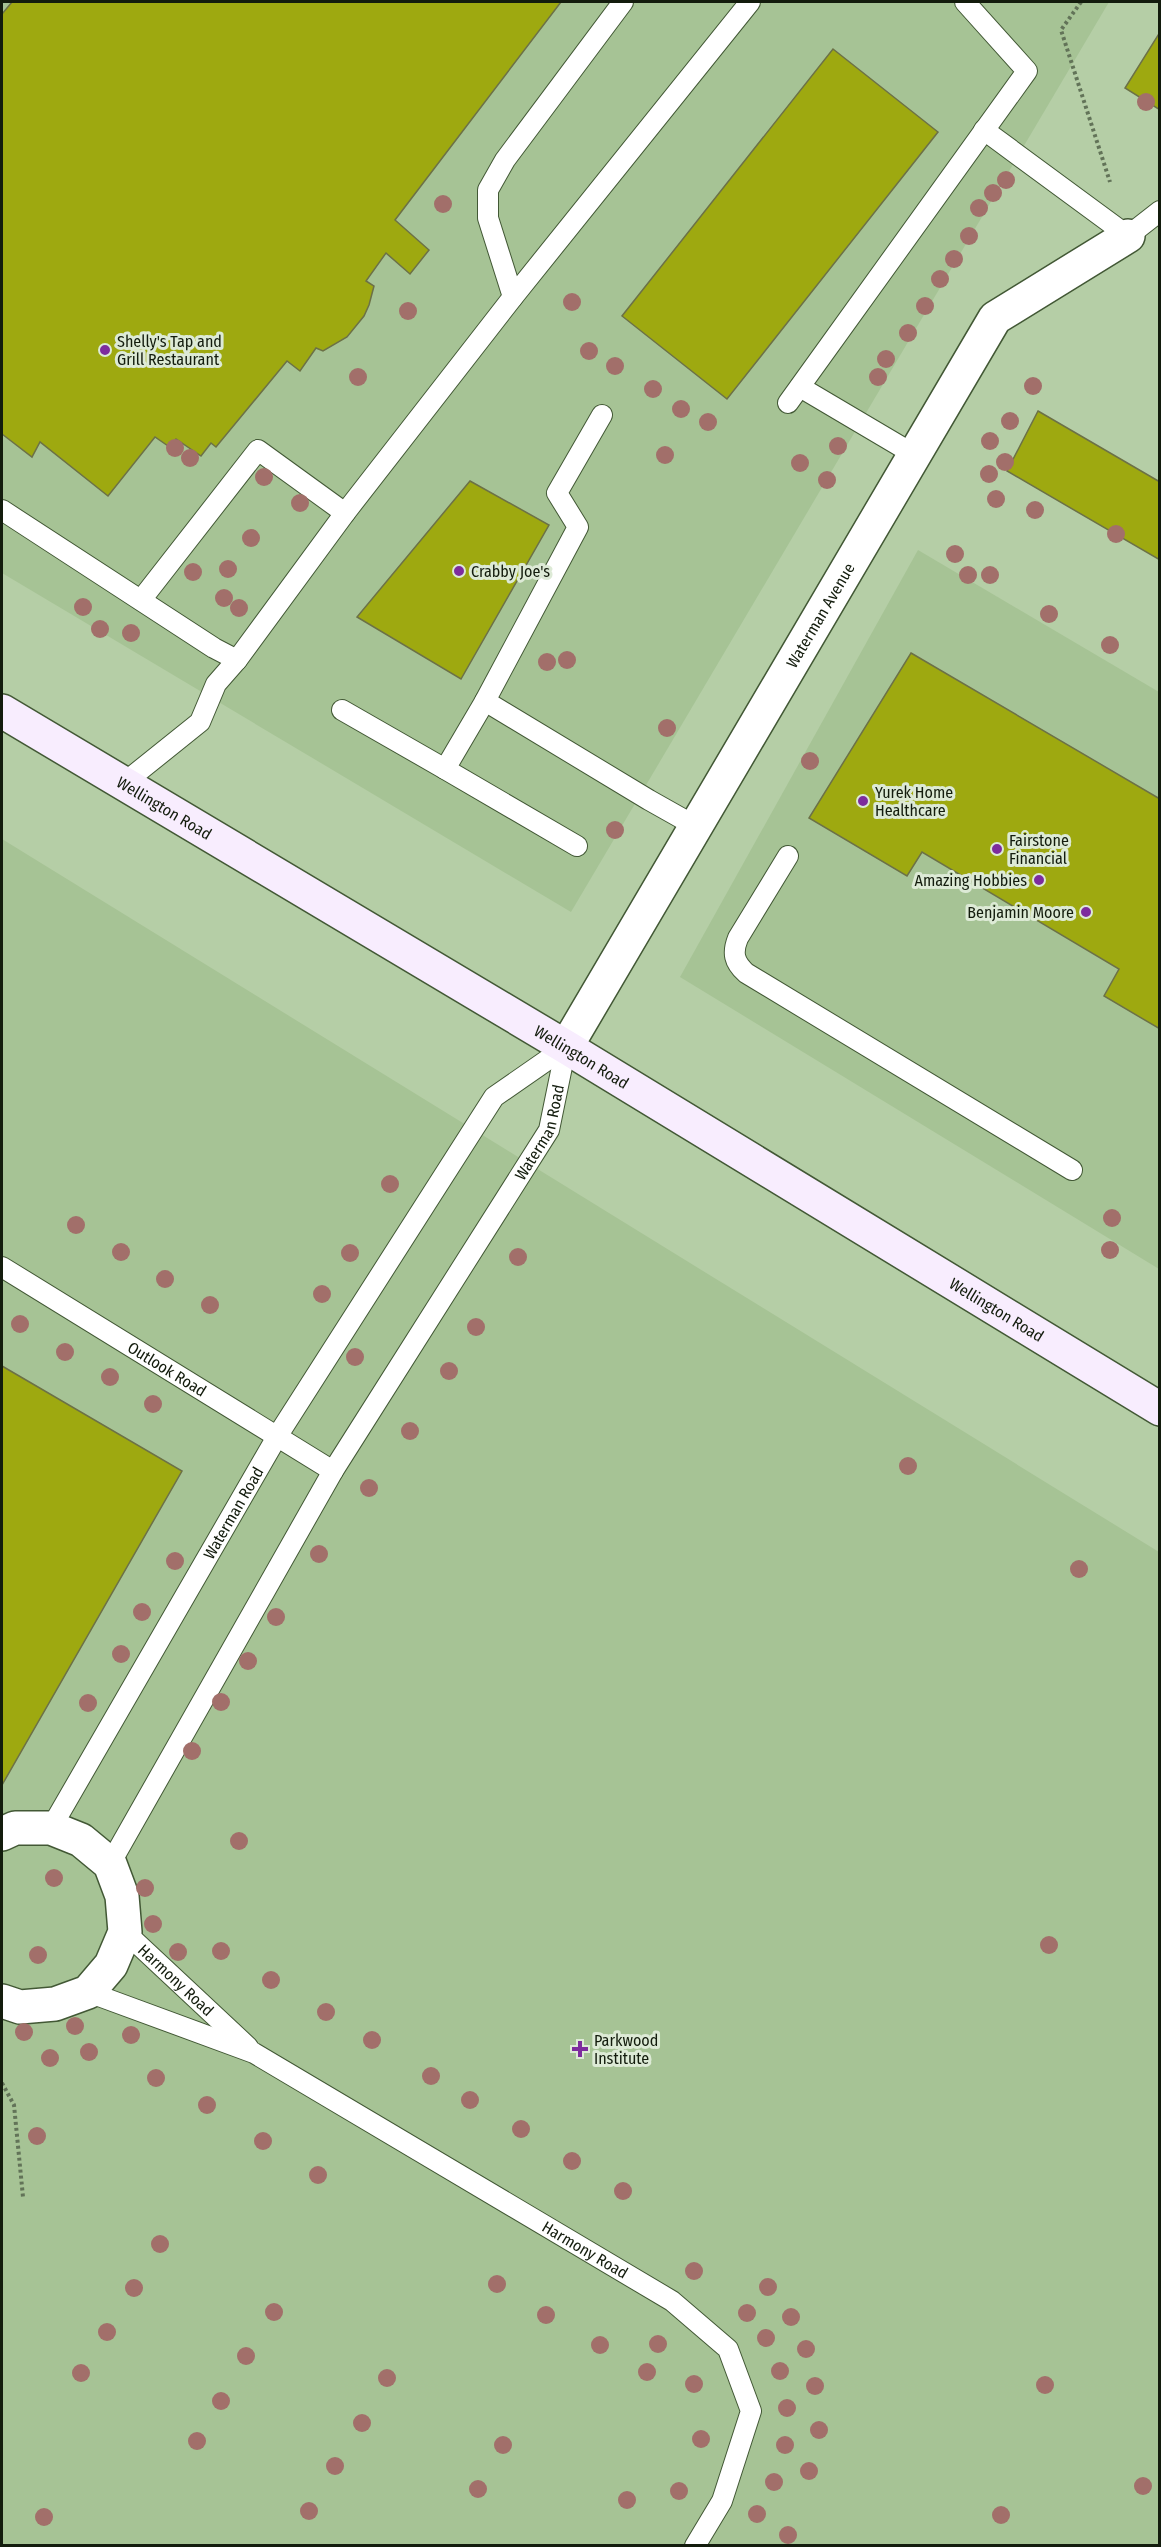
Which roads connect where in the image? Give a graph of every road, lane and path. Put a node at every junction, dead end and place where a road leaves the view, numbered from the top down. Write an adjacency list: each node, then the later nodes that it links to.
1 (623, 2): 8 (lane)
2 (750, 2): 8 (lane)
3 (965, 2): 5 (lane)
4 (1080, 2): 7 (path)
5 (984, 130): 7 (lane); 9 (lane)
6 (1160, 212): 7 (lane)
7 (1128, 236): 12 (street, Waterman Avenue)
8 (513, 297): 14 (lane)
9 (800, 387): 10 (lane); 12 (lane)
10 (788, 403)
11 (602, 415): 17 (lane)
12 (915, 454): 22 (street, Waterman Avenue)
13 (2, 510): 15 (lane)
14 (345, 513): 15 (lane); 16 (lane)
15 (141, 600): 16 (lane)
16 (237, 660): 21 (lane)
17 (485, 701): 20 (lane); 22 (lane)
18 (342, 710): 20 (lane)
19 (2, 711): 21 (main road, Wellington Road)
20 (446, 769): 23 (lane)
21 (124, 783): 25 (main road, Wellington Road)
22 (697, 827): 25 (street, Waterman Avenue)
23 (577, 846)
24 (788, 856): 26 (lane)
25 (566, 1047): 28 (main road, Wellington Road); 29 (lane, Waterman Road); 30 (lane, Waterman Road)
26 (1072, 1170)
27 (2, 1267): 29 (lane, Outlook Road)
28 (1160, 1409)
29 (278, 1435): 30 (lane, Outlook Road); 31 (lane, Waterman Road)
30 (333, 1471): 33 (lane, Waterman Road)
31 (51, 1827): 32 (street); 33 (street)
32 (2, 1834)
33 (110, 1864): 34 (street)
34 (125, 1932): 35 (street); 37 (lane, Harmony Road)
35 (88, 1992): 36 (street); 37 (lane, Harmony Road)
36 (2, 2001)
37 (254, 2053): 40 (lane, Harmony Road)
38 (2, 2084): 39 (path)
39 (23, 2197)
40 (695, 2546)

